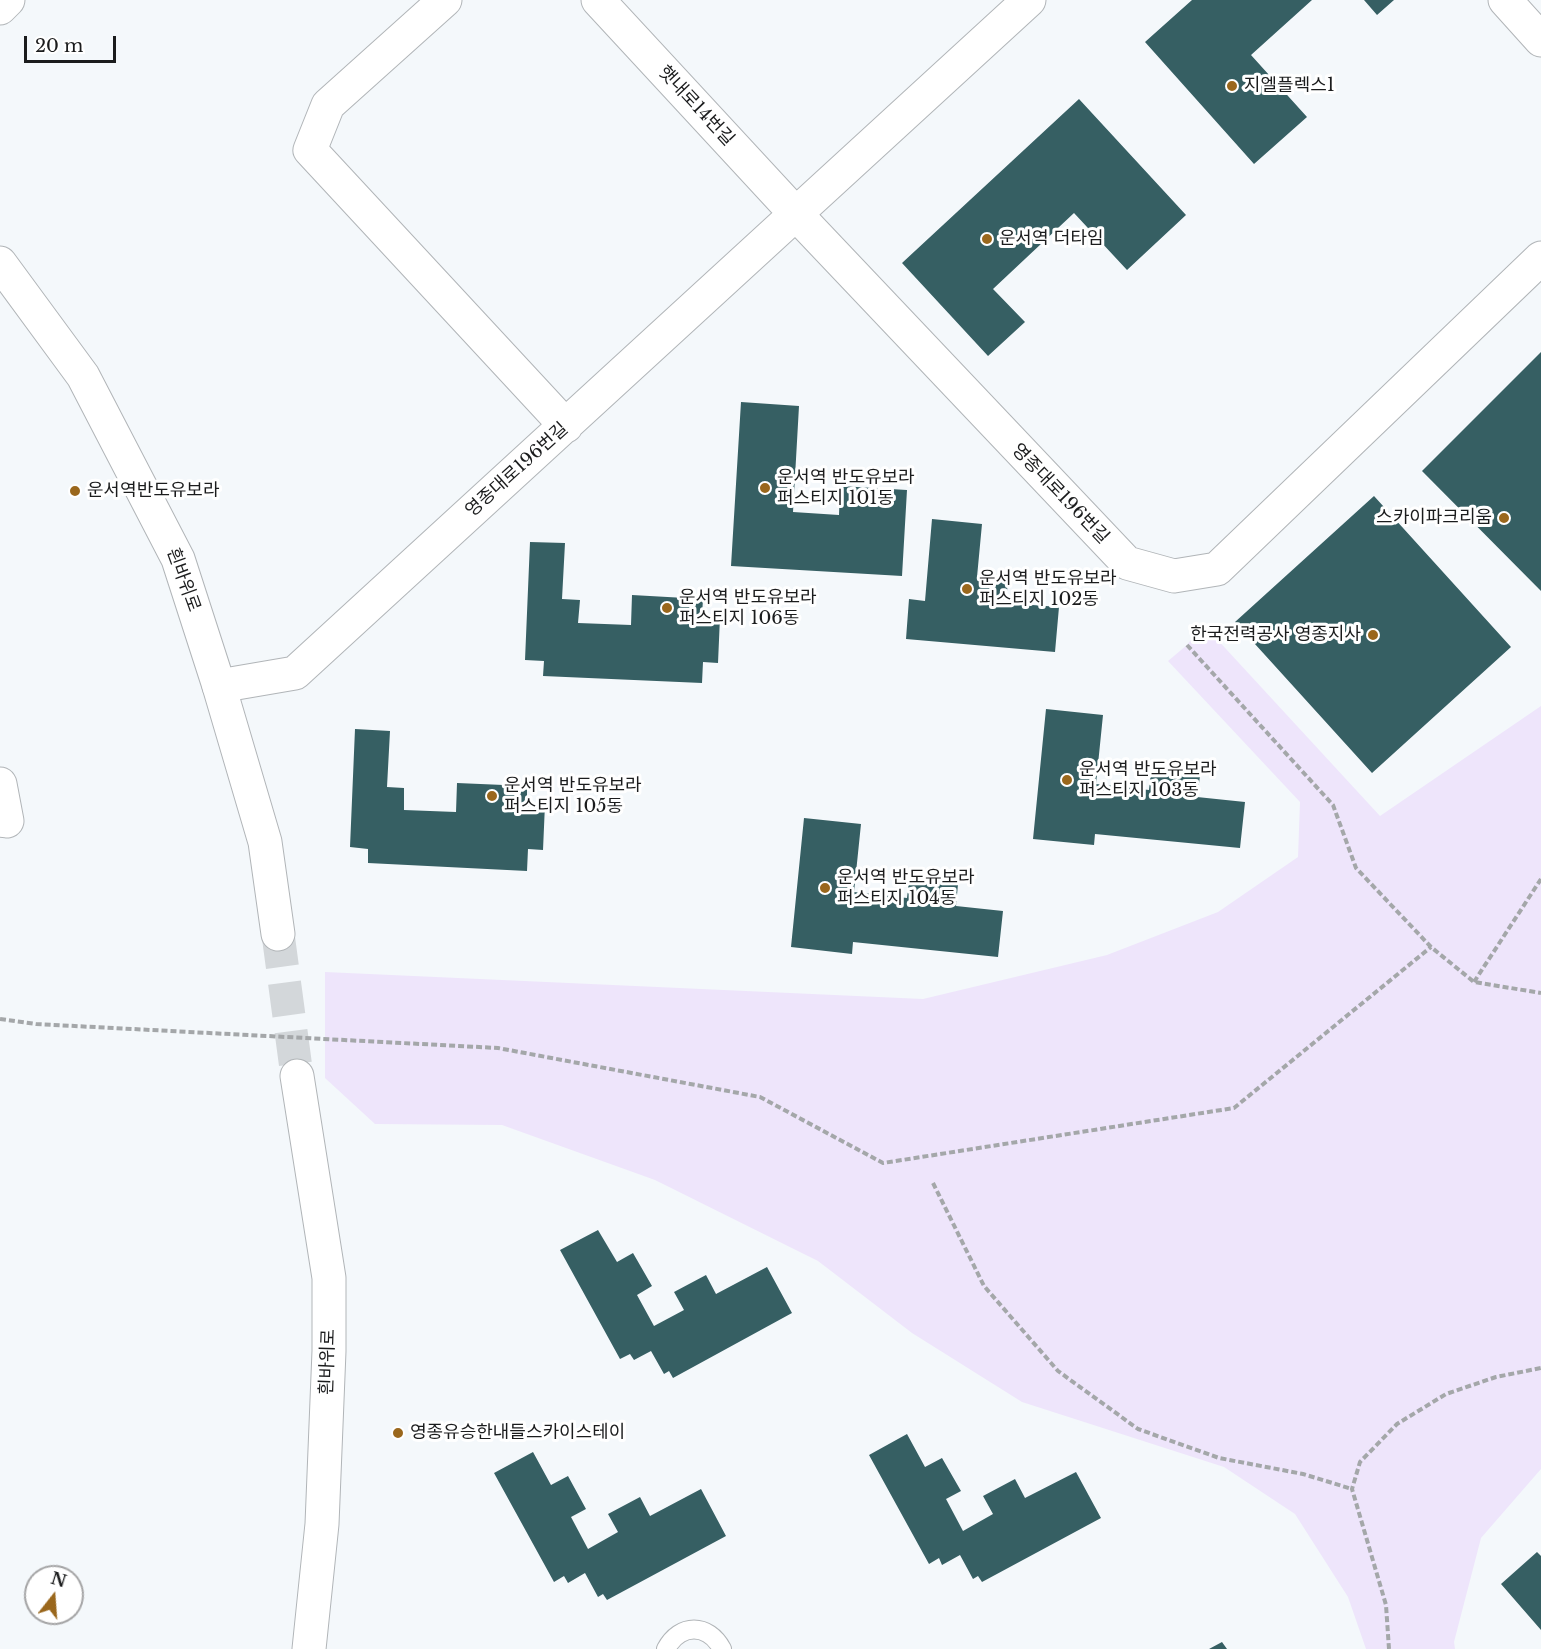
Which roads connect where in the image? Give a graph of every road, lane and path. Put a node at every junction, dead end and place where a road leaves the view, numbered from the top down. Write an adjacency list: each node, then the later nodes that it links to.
1 (8, 0): 6 (street)
2 (445, 0): 11 (street)
3 (598, 0): 8 (street, 햇내로14번길)
4 (1029, 0): 8 (street, 영종대로196번길)
5 (1505, 0): 7 (street)
6 (0, 8)
7 (1541, 40)
8 (795, 213): 9 (street, 영종대로196번길); 11 (street, 영종대로196번길)
9 (1541, 258)
10 (0, 263): 13 (street, 흰바위로)
11 (566, 426): 13 (street, 영종대로196번길)
12 (1186, 645): 18 (path)
13 (219, 686): 17 (street, 흰바위로)
14 (0, 784): 15 (street)
15 (0, 820)
16 (1541, 879): 19 (path)
17 (279, 934)
18 (1431, 947): 19 (path); 21 (path)
19 (1474, 982): 20 (path)
20 (1541, 993)
21 (0, 1019)
22 (297, 1076): 26 (street, 흰바위로)
23 (933, 1183): 25 (path)
24 (1541, 1368): 25 (path)
25 (1352, 1489): 29 (path)
26 (309, 1649)
27 (666, 1649): 28 (lane)
28 (722, 1649)
29 (1389, 1649)

